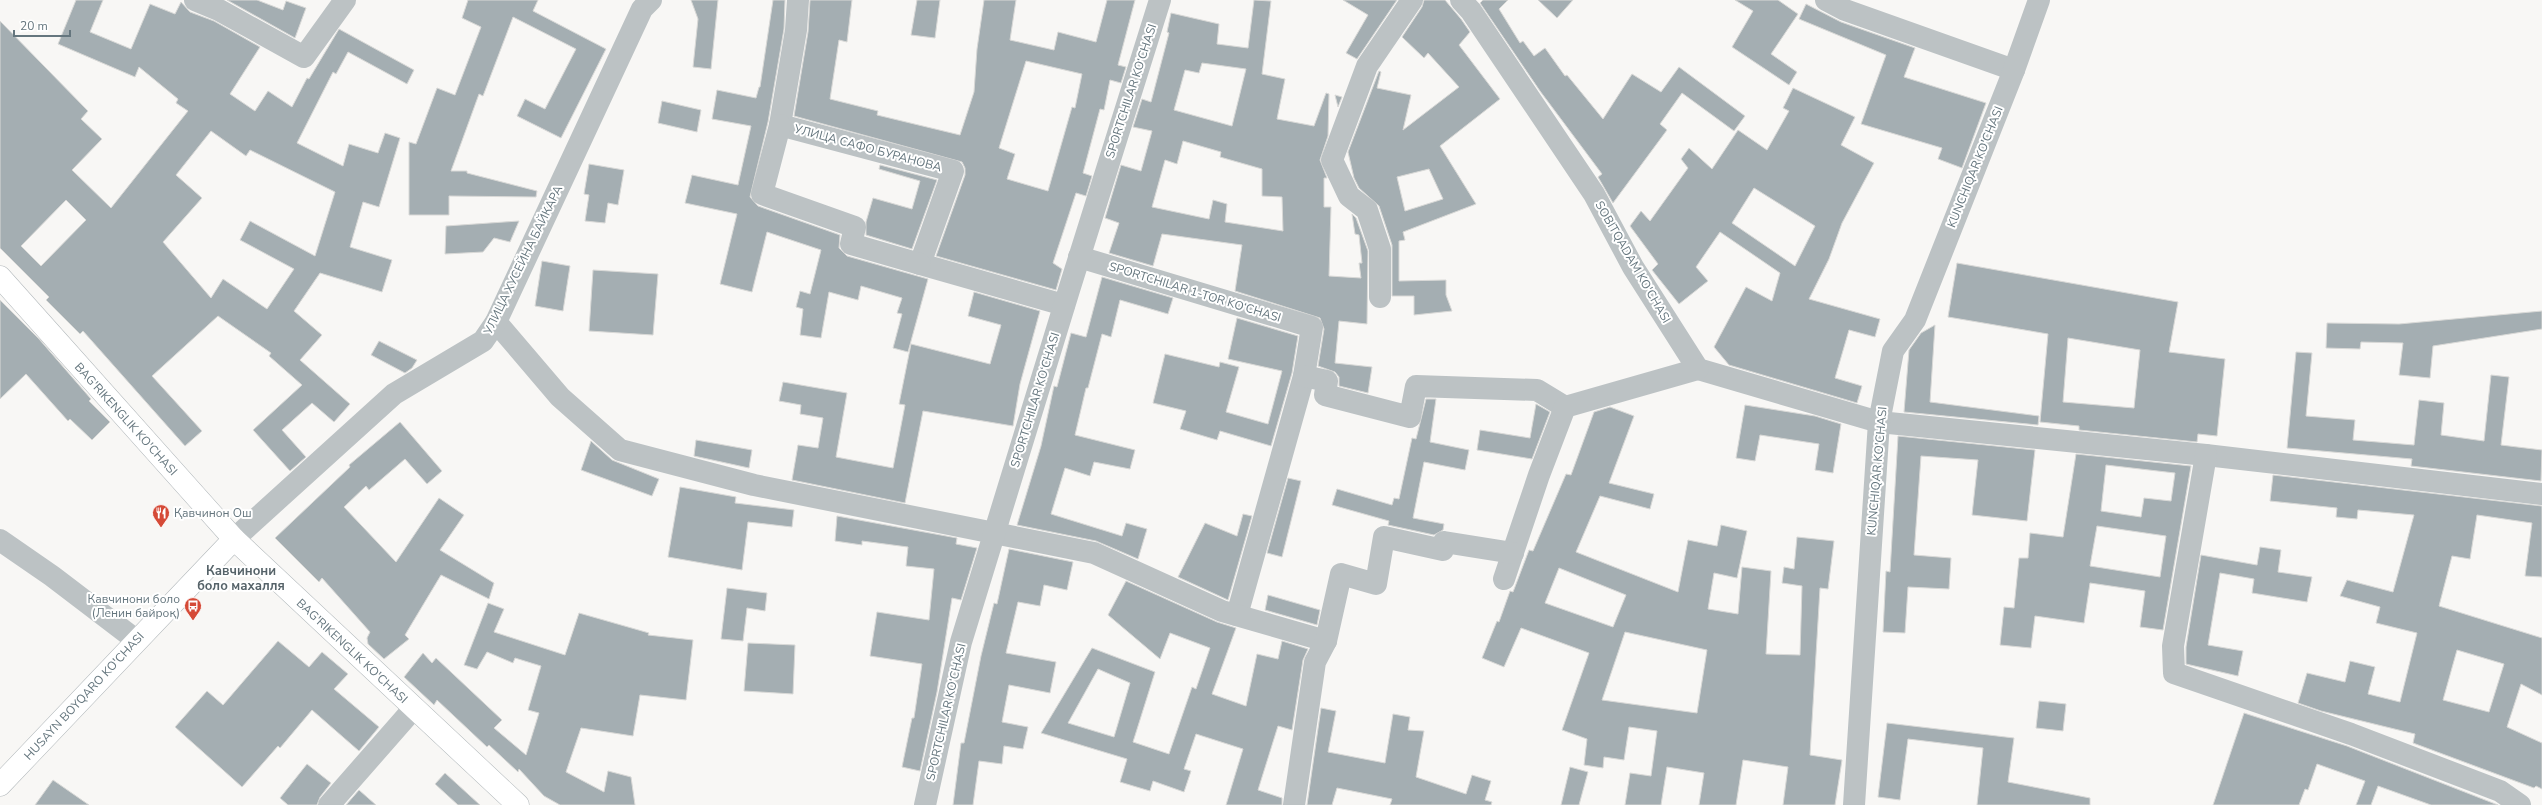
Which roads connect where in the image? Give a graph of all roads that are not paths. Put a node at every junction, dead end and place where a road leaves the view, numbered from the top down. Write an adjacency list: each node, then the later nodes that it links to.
1 (195, 0): 2 (street)
2 (345, 0)
3 (651, 0): 17 (street, УЛИЦА ХУСЕЙНА БАЙКАРА)
4 (798, 0): 11 (street, УЛИЦА САФО БУРАНОВА)
5 (1160, 0): 12 (street, SPORTCHILAR KO‘CHASI)
6 (1412, 0): 15 (street)
7 (1826, 0): 10 (street)
8 (2039, 0): 10 (street, KUNCHIQAR KO'CHASI)
9 (1471, 4): 18 (street, SOBITQADAM KO'CHASI)
10 (2014, 70): 21 (street, KUNCHIQAR KO'CHASI)
11 (780, 125): 13 (street, УЛИЦА САФО БУРАНОВА); 13 (street, УЛИЦА САФО БУРАНОВА)
12 (1079, 257): 16 (street, SPORTCHILAR KO‘CHASI); 19 (street, SPORTCHILAR 1-TOR KO‘CHASI)
13 (920, 264): 16 (street, УЛИЦА САФО БУРАНОВА)
14 (0, 277): 25 (main road, BAG'RIKENGLIK KO'CHASI)
15 (1380, 297)
16 (1064, 305): 24 (street, SPORTCHILAR KO‘CHASI)
17 (496, 322): 24 (street); 25 (street, УЛИЦА ХУСЕЙНА БАЙКАРА)
18 (1698, 369): 20 (street); 21 (street)
19 (1303, 381): 20 (street); 29 (street)
20 (1565, 407): 27 (street)
21 (1879, 422): 22 (street); 38 (street, KUNCHIQAR KO'CHASI)
22 (2206, 455): 23 (street); 39 (street)
23 (2542, 494)
24 (995, 533): 29 (street); 36 (street, SPORTCHILAR KO‘CHASI)
25 (234, 538): 30 (main road, HUSAYN BOYQARO KO'CHASI); 32 (main road, BAG'RIKENGLIK KO'CHASI)
26 (0, 540): 30 (street)
27 (1513, 553): 28 (street); 31 (street)
28 (1504, 579)
29 (1236, 615): 31 (street)
30 (136, 640): 33 (main road, HUSAYN BOYQARO KO'CHASI)
31 (1326, 641): 37 (street)
32 (414, 708): 34 (street); 35 (main road, BAG'RIKENGLIK KO'CHASI)
33 (0, 785)
34 (329, 805)
35 (518, 805)
36 (925, 805)
37 (1294, 805)
38 (1854, 805)
39 (2520, 805)

